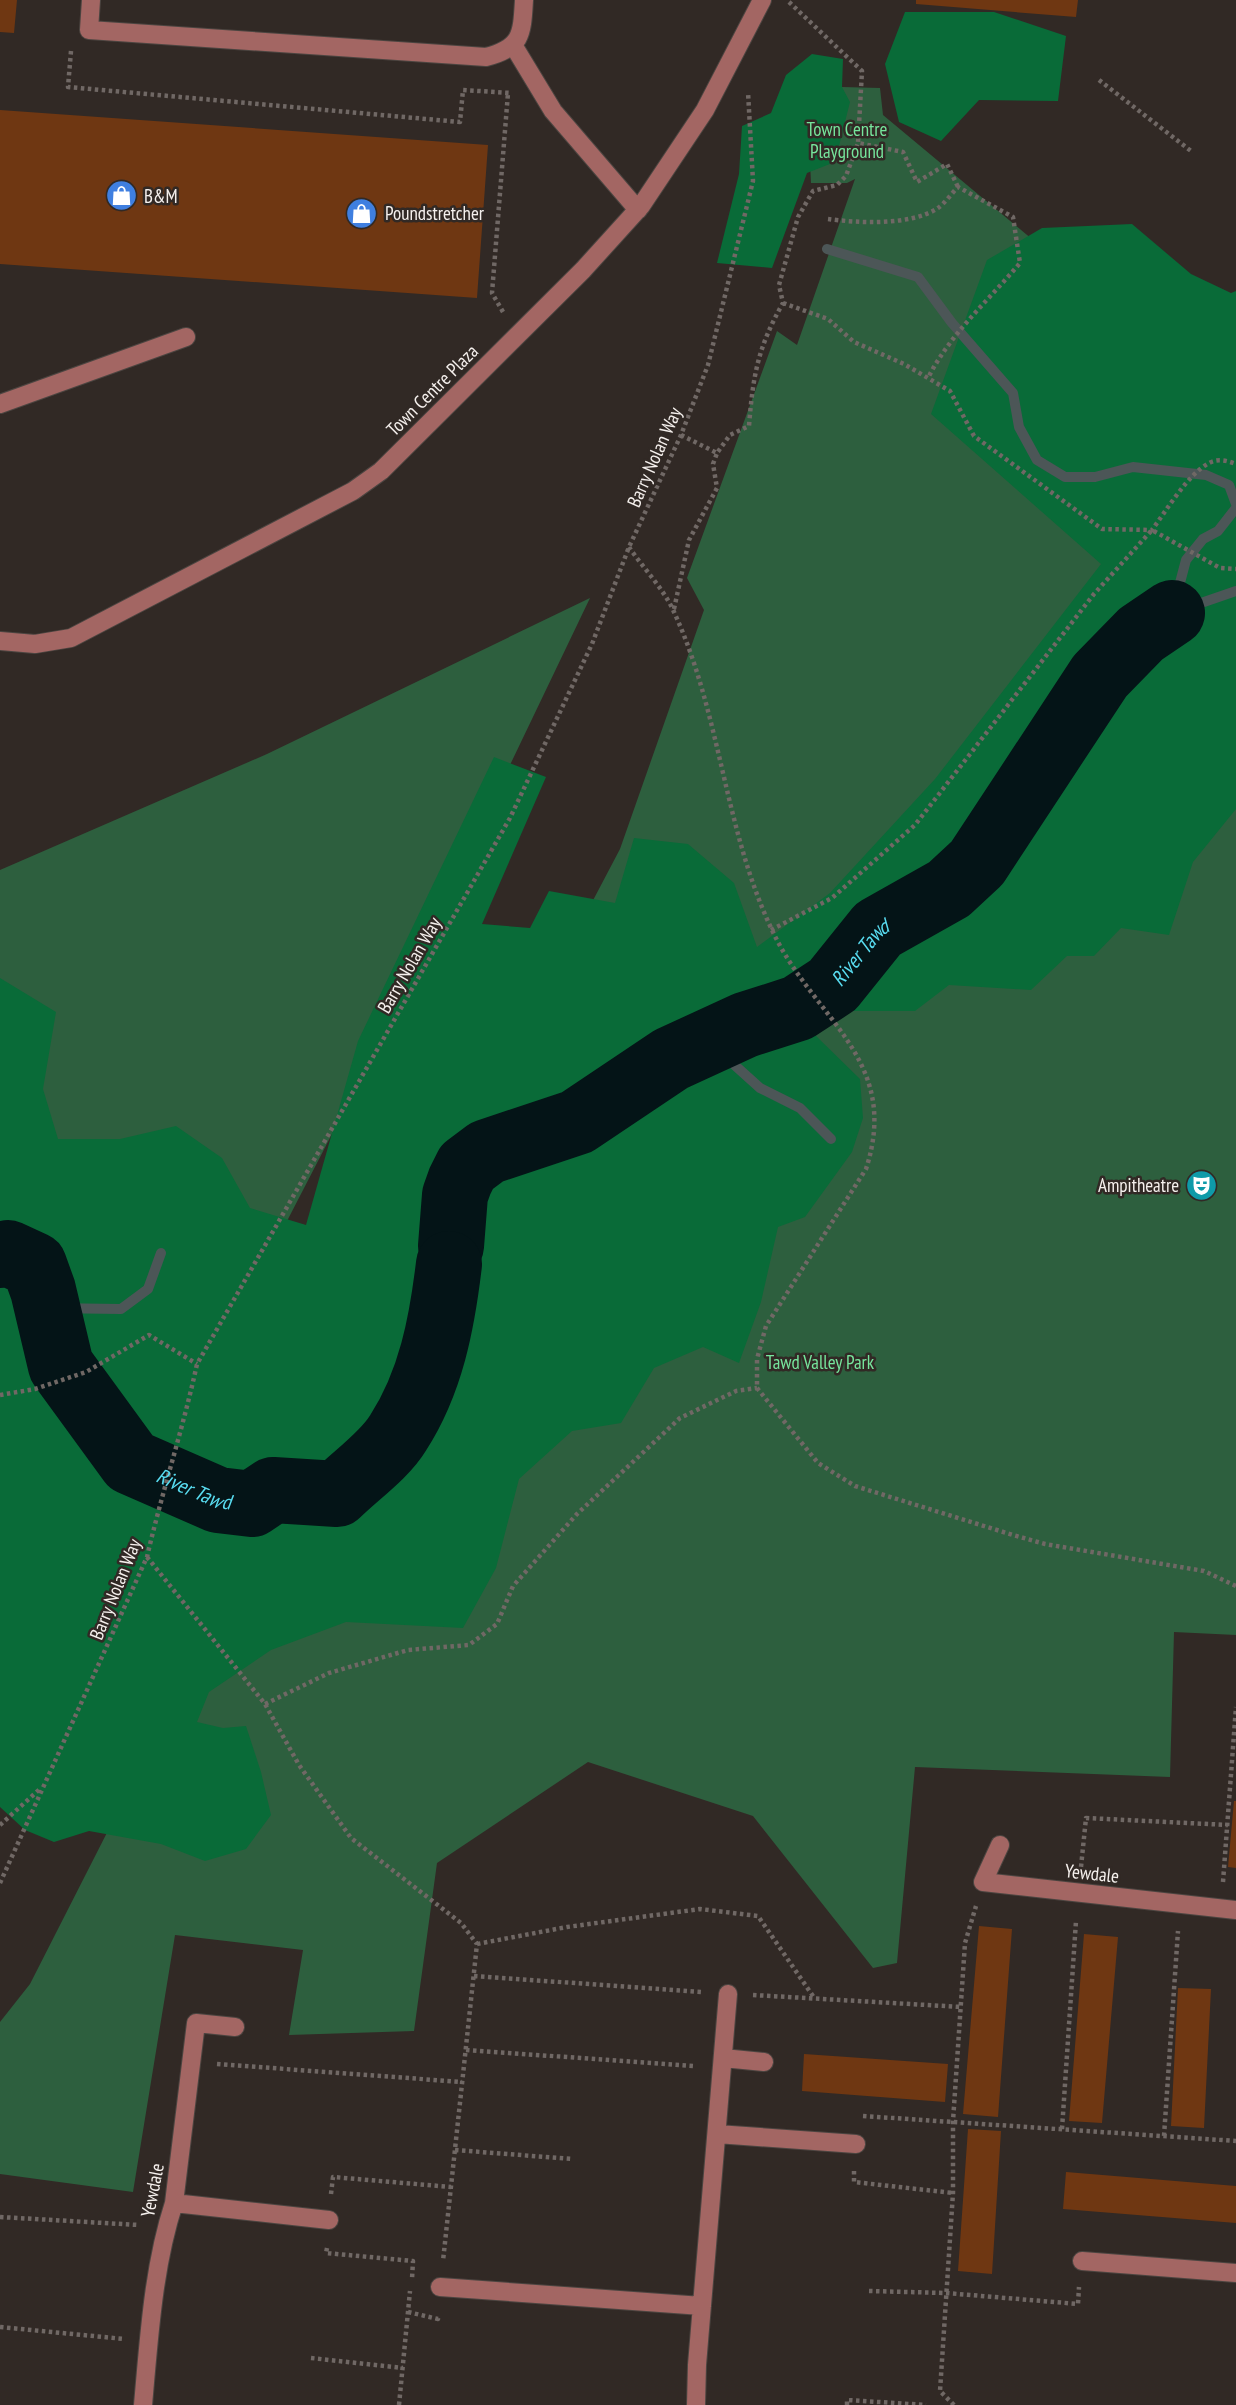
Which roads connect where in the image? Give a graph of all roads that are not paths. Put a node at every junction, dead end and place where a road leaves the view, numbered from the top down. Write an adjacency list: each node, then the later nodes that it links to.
1 (91, 0): 4 (street)
2 (524, 0): 4 (street)
3 (762, 0): 5 (street, Town Centre Plaza)
4 (513, 45): 5 (street)
5 (638, 210): 8 (street, Town Centre Plaza)
6 (186, 337): 7 (street)
7 (0, 404)
8 (0, 641)
9 (1000, 1845): 10 (street, Yewdale)
10 (1228, 1909)
11 (728, 1994): 14 (street)
12 (235, 2027): 17 (street, Yewdale)
13 (764, 2062): 14 (street)
14 (723, 2063): 15 (street)
15 (717, 2134): 16 (street); 22 (street)
16 (856, 2144)
17 (174, 2203): 18 (street); 23 (street, Yewdale)
18 (329, 2220)
19 (1082, 2261): 20 (street)
20 (1236, 2273)
21 (440, 2287): 22 (street)
22 (702, 2306): 24 (street)
23 (143, 2405)
24 (696, 2405)

